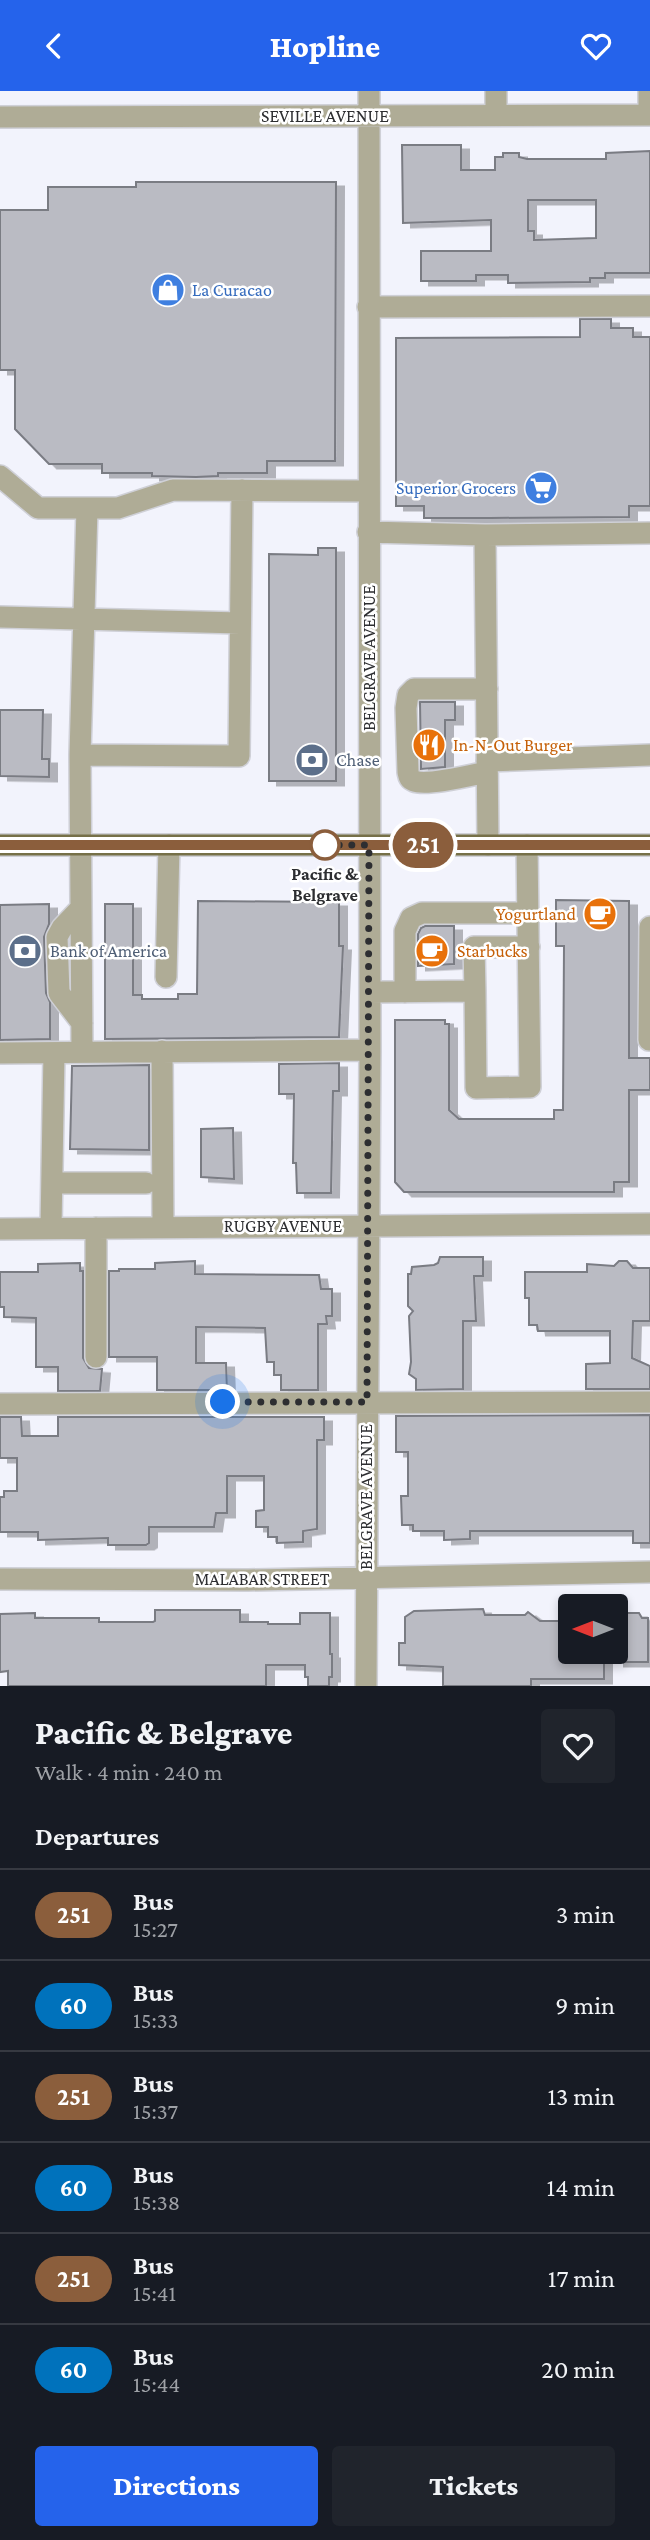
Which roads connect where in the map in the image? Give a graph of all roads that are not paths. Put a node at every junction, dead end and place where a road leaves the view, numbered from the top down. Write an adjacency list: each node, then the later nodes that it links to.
1 (369, 91): 6 (street, BELGRAVE AVENUE)
2 (496, 91): 4 (street)
3 (649, 91): 5 (street)
4 (496, 114): 5 (street, SEVILLE AVENUE); 6 (street, SEVILLE AVENUE)
5 (649, 115)
6 (369, 116): 7 (street, SEVILLE AVENUE); 9 (street, BELGRAVE AVENUE)
7 (0, 117)
8 (650, 306): 9 (street)
9 (368, 307): 12 (street, BELGRAVE AVENUE)
10 (0, 476): 13 (street)
11 (242, 490): 12 (street); 13 (street); 19 (street)
12 (368, 491): 14 (street, BELGRAVE AVENUE)
13 (87, 508): 18 (street)
14 (368, 532): 16 (street); 27 (street, BELGRAVE AVENUE)
15 (650, 533): 16 (street)
16 (485, 534): 20 (street)
17 (0, 617): 18 (street)
18 (85, 618): 19 (street); 21 (street)
19 (240, 623): 21 (street)
20 (487, 689): 23 (street); 23 (street)
21 (80, 755): 25 (street)
22 (650, 755): 23 (street)
23 (487, 766): 28 (street)
24 (0, 845): 25 (main road)
25 (81, 845): 26 (main road); 43 (street)
26 (169, 845): 27 (main road); 34 (street)
27 (369, 845): 28 (main road); 36 (street, BELGRAVE AVENUE)
28 (488, 845): 29 (main road)
29 (527, 845): 30 (main road); 31 (street)
30 (650, 845)
31 (528, 913): 33 (street); 37 (street)
32 (650, 927): 38 (street)
33 (529, 947): 35 (street); 35 (street)
34 (166, 977)
35 (475, 991): 37 (street)
36 (370, 992): 37 (street); 39 (street, BELGRAVE AVENUE)
37 (405, 992)
38 (649, 1040)
39 (370, 1050): 40 (street); 48 (street, BELGRAVE AVENUE)
40 (162, 1051): 43 (street); 47 (street)
41 (0, 1052): 42 (street)
42 (54, 1052): 43 (street); 44 (street)
43 (82, 1052)
44 (52, 1183): 45 (street); 49 (street)
45 (146, 1183)
46 (650, 1224): 48 (street, RUGBY AVENUE)
47 (163, 1226): 48 (street, RUGBY AVENUE); 50 (street, RUGBY AVENUE)
48 (368, 1226): 53 (street, BELGRAVE AVENUE)
49 (51, 1227): 50 (street, RUGBY AVENUE); 51 (street, RUGBY AVENUE)
50 (96, 1228): 52 (street)
51 (0, 1229)
52 (96, 1357)
53 (367, 1402): 54 (street); 55 (street); 58 (street, BELGRAVE AVENUE)
54 (650, 1402)
55 (0, 1403)
56 (650, 1572): 58 (street, MALABAR STREET)
57 (0, 1579): 58 (street, MALABAR STREET)
58 (366, 1579): 59 (street, BELGRAVE AVENUE)
59 (366, 1686)

